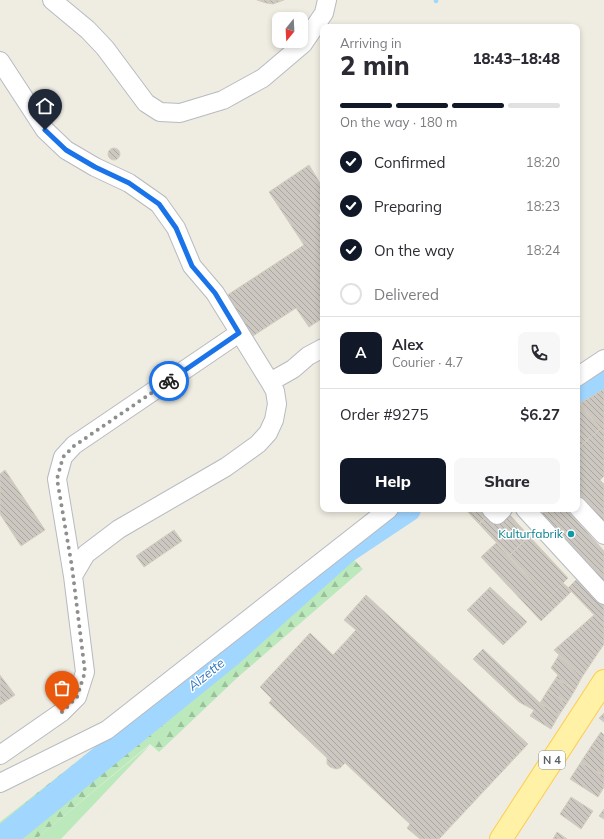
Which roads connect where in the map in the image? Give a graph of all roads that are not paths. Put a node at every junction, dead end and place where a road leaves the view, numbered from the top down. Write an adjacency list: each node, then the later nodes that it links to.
1 (52, 0): 2 (lane)
2 (327, 0)
3 (0, 61): 4 (lane)
4 (239, 333): 8 (lane); 13 (lane)
5 (320, 350): 8 (lane)
6 (604, 359): 7 (lane)
7 (580, 375)
8 (270, 382): 13 (lane)
9 (580, 509): 12 (lane)
10 (385, 512): 17 (lane)
11 (528, 512): 14 (lane)
12 (604, 535)
13 (73, 576): 16 (lane)
14 (604, 595)
15 (604, 681): 18 (main road, N 4)
16 (0, 755)
17 (0, 783)
18 (501, 839)

